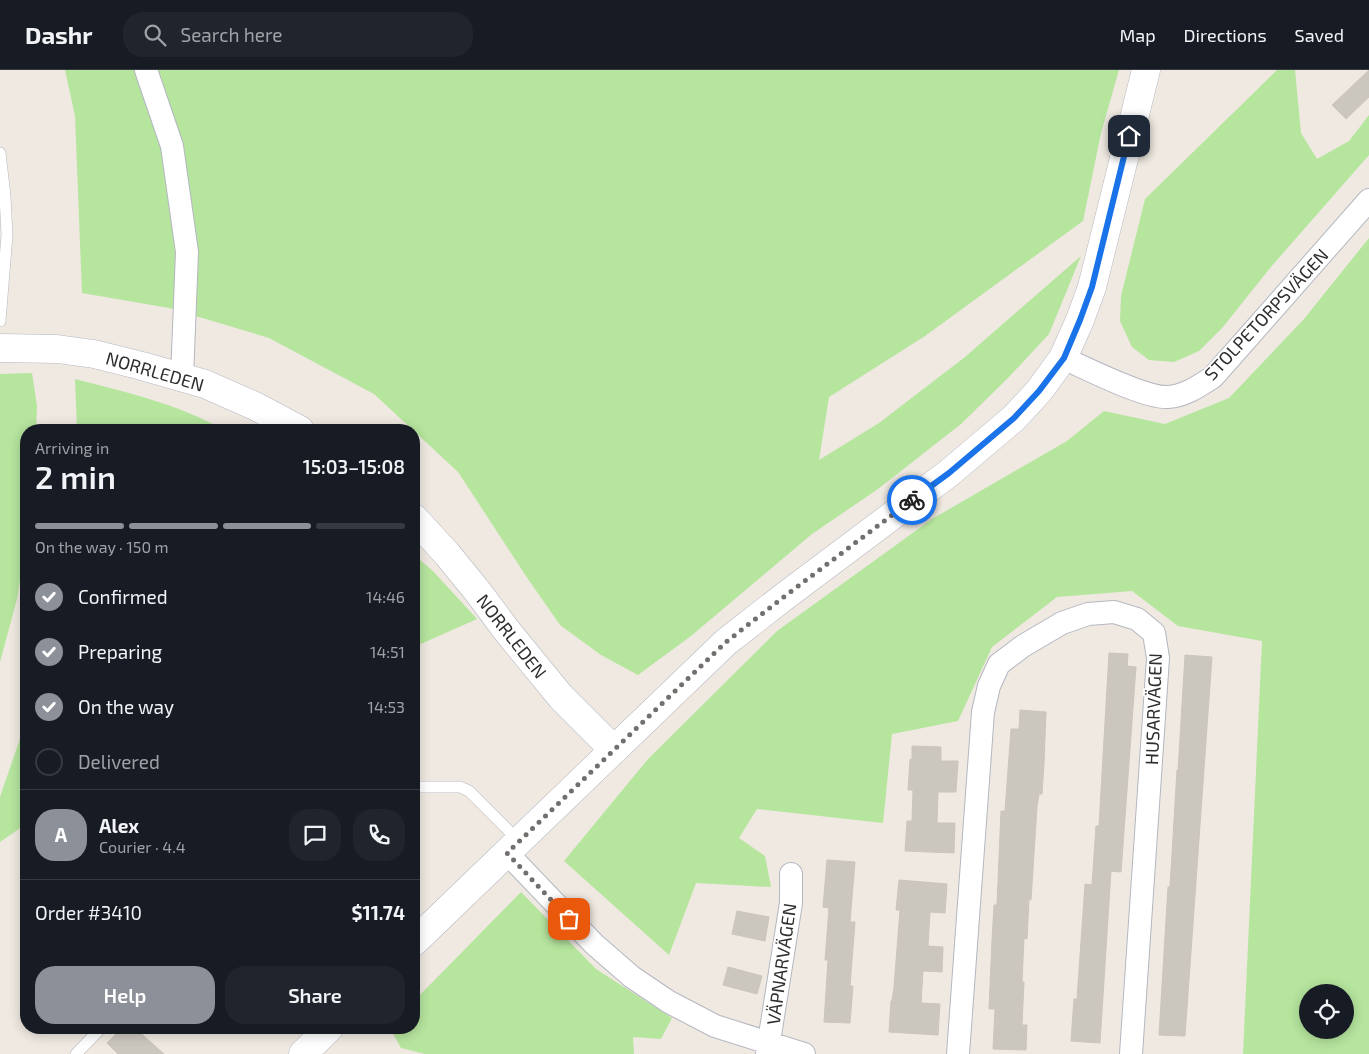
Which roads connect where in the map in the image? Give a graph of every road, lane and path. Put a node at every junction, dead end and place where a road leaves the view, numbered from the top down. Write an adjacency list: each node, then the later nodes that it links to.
1 (146, 70): 8 (street)
2 (1146, 70): 7 (street)
3 (0, 153): 5 (lane)
4 (1369, 200): 7 (street, STOLPETORPSVÄGEN)
5 (0, 321)
6 (0, 348): 8 (street, NORRLEDEN)
7 (1064, 358): 11 (street)
8 (182, 378): 9 (street, NORRLEDEN)
9 (289, 424)
10 (420, 525): 11 (street, NORRLEDEN)
11 (614, 750): 13 (street)
12 (420, 787): 13 (lane)
13 (513, 847): 15 (street); 18 (street)
14 (791, 874): 18 (street, VÄPNARVÄGEN)
15 (420, 936)
16 (95, 1034): 19 (lane)
17 (323, 1034): 20 (street)
18 (768, 1049): 21 (street)
19 (76, 1054)
20 (303, 1054)
21 (804, 1054)
22 (958, 1054): 23 (street, HUSARVÄGEN)
23 (1131, 1054)

